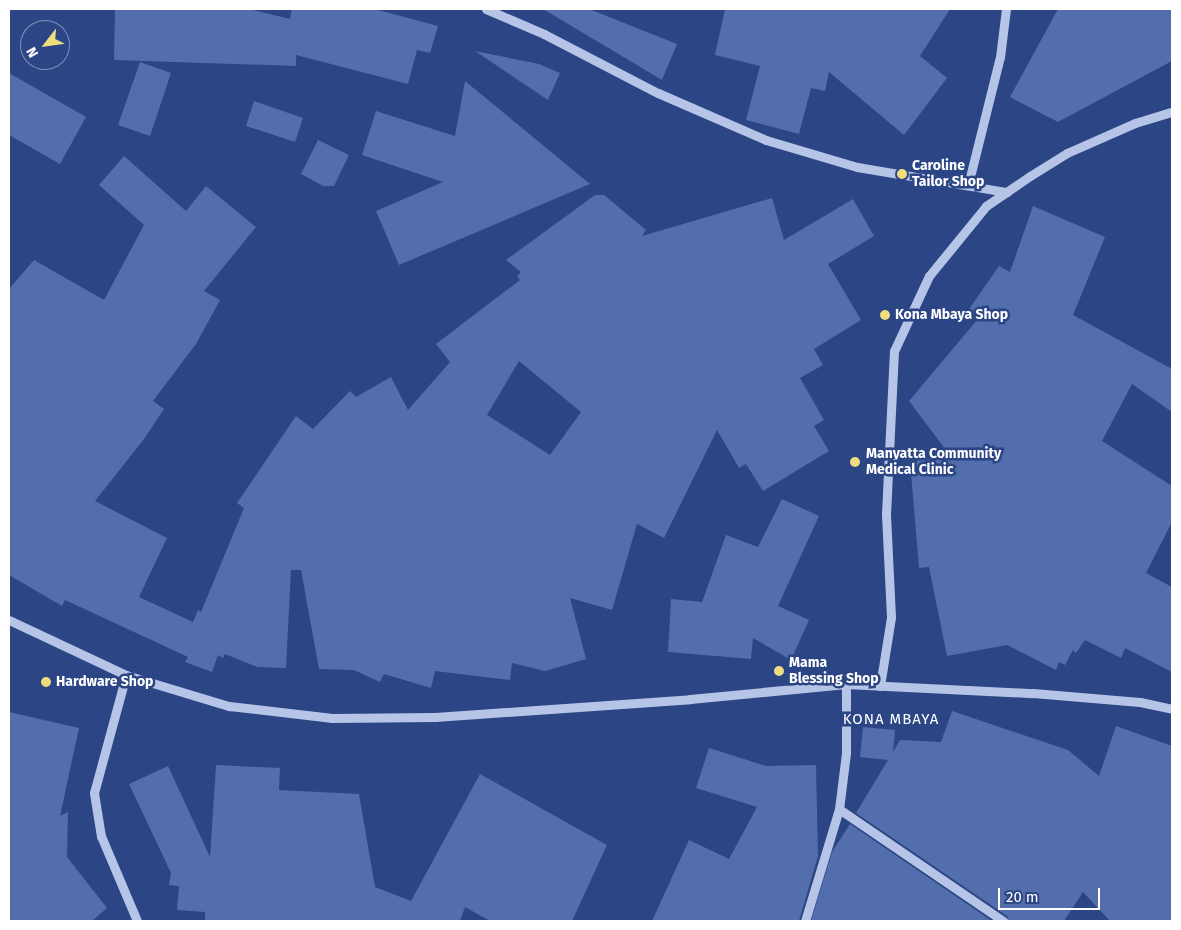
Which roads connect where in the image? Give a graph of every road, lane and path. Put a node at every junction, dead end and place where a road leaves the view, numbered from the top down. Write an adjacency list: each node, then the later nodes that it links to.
1 (486, 9): 4 (street)
2 (1006, 9): 4 (street)
3 (1172, 112): 5 (street)
4 (968, 185): 5 (street)
5 (1007, 192): 9 (street)
6 (9, 620): 7 (street)
7 (126, 675): 8 (street); 12 (street)
8 (846, 684): 9 (street); 11 (street)
9 (880, 686): 10 (street)
10 (1172, 709)
11 (839, 809): 13 (street); 14 (street)
12 (137, 921)
13 (805, 921)
14 (1003, 921)

